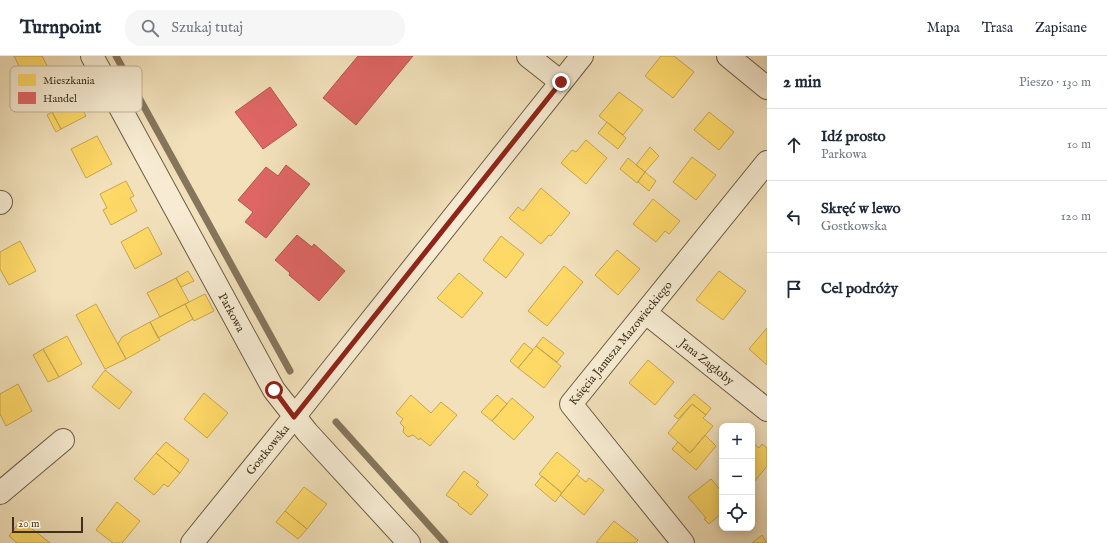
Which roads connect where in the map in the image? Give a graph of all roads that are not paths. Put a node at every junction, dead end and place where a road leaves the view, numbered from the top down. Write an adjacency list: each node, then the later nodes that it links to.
1 (92, 56): 5 (street, Parkowa)
2 (528, 56): 6 (street)
3 (582, 56): 6 (street, Gostkowska)
4 (728, 56): 7 (street)
5 (97, 66)
6 (561, 82): 12 (street, Gostkowska)
7 (767, 88)
8 (123, 112): 12 (street, Parkowa)
9 (767, 162): 10 (street, Księcia Janusza Mazowieckiego)
10 (646, 313): 11 (street, Jana Zagłoby); 17 (street, Księcia Janusza Mazowieckiego)
11 (767, 410)
12 (294, 417): 15 (street, Gostkowska); 16 (street, Parkowa)
13 (63, 440): 14 (street)
14 (0, 492)
15 (192, 543)
16 (409, 543)
17 (683, 543)

